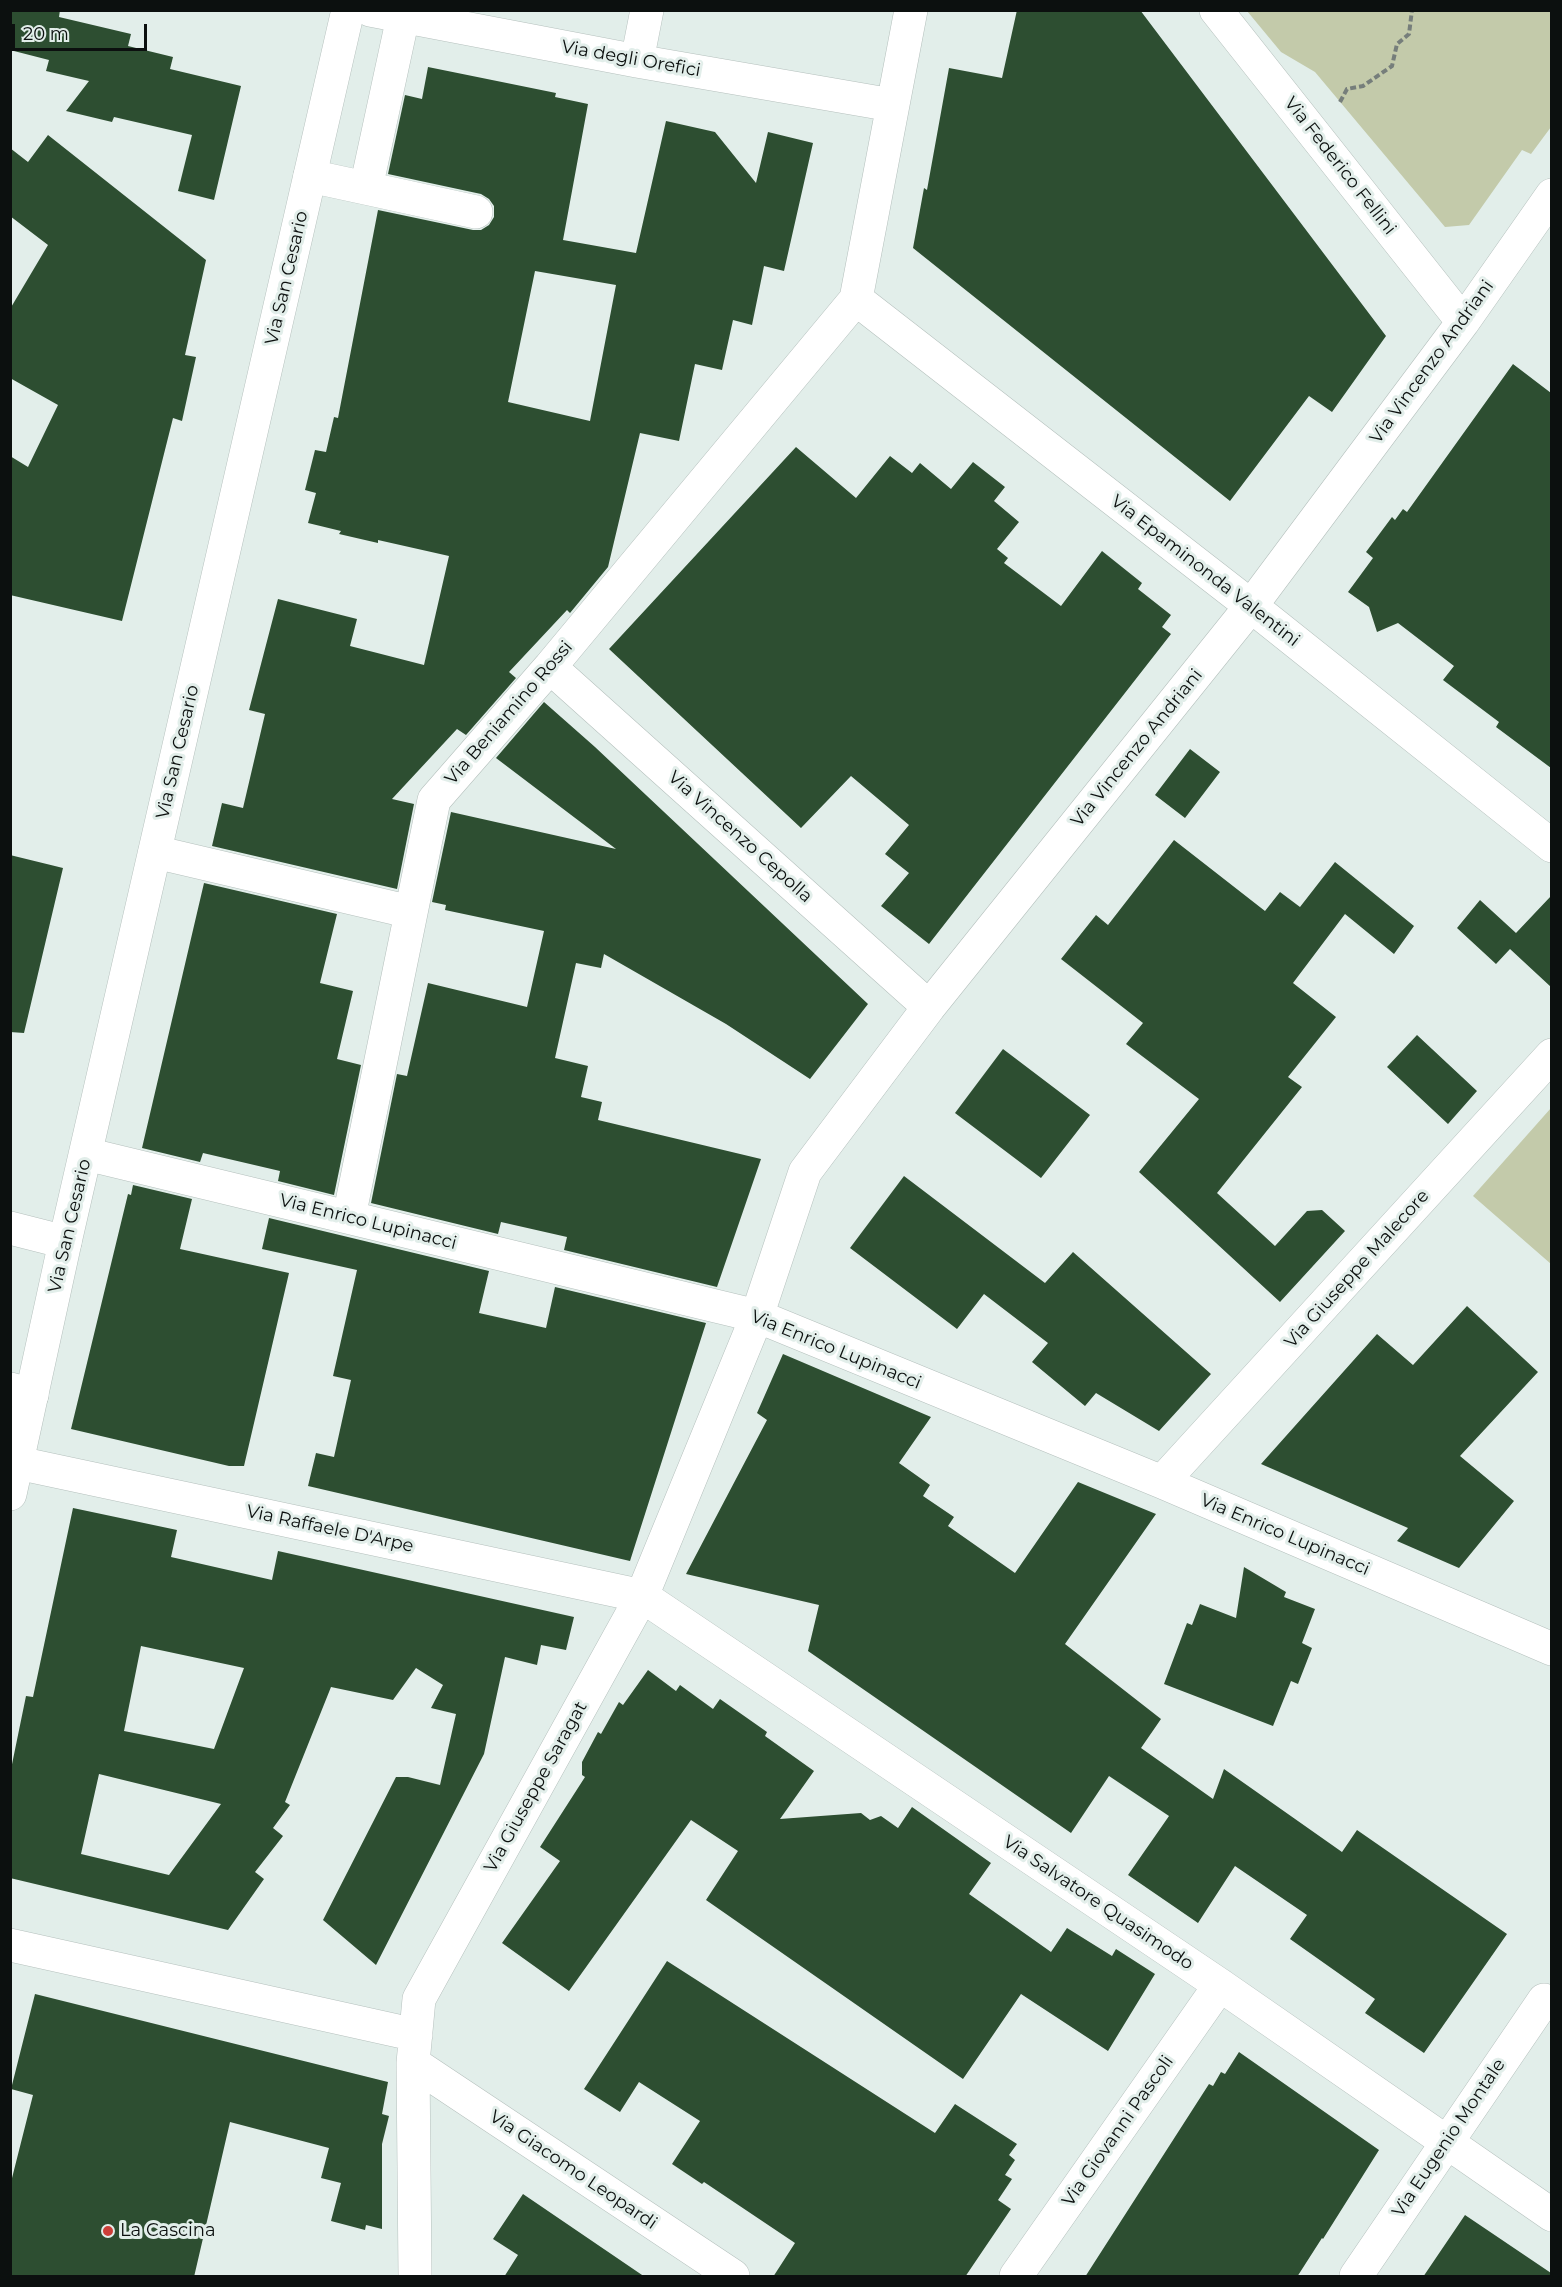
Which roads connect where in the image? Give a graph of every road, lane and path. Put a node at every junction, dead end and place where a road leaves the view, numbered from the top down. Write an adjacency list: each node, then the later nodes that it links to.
1 (348, 10): 11 (street, Via San Cesario)
2 (370, 10): 7 (street, Via degli Orefici)
3 (647, 10): 8 (street)
4 (911, 10): 9 (street)
5 (1216, 10): 10 (street, Via Federico Fellini)
6 (1412, 10): 10 (path)
7 (403, 17): 8 (street, Via degli Orefici); 12 (street)
8 (637, 61): 9 (street, Via degli Orefici)
9 (892, 105): 15 (street)
10 (1318, 138): 16 (street, Via Federico Fellini)
11 (310, 176): 12 (street); 20 (street, Via San Cesario)
12 (366, 188): 14 (street)
13 (1551, 195): 16 (street, Via Vincenzo Andriani)
14 (476, 212)
15 (856, 299): 17 (street, Via Epaminonda Valentini); 18 (street, Via Beniamino Rossi)
16 (1463, 322): 17 (street, Via Vincenzo Andriani)
17 (1251, 606): 19 (street, Via Epaminonda Valentini); 22 (street, Via Vincenzo Andriani)
18 (550, 667): 21 (street, Via Beniamino Rossi); 22 (street, Via Vincenzo Cepolla)
19 (1551, 846)
20 (155, 852): 21 (street); 24 (street, Via San Cesario)
21 (411, 912): 25 (street, Via Beniamino Rossi)
22 (929, 1007): 28 (street, Via Vincenzo Andriani)
23 (1551, 1055): 31 (street, Via Giuseppe Malecore)
24 (86, 1154): 25 (street, Via Enrico Lupinacci); 27 (street, Via San Cesario)
25 (349, 1217): 28 (street, Via Enrico Lupinacci)
26 (10, 1228): 27 (street)
27 (66, 1242): 29 (street, Via San Cesario)
28 (757, 1316): 31 (street, Via Enrico Lupinacci); 33 (street, Via Giuseppe Saragat)
29 (21, 1392): 30 (street, Via San Cesario)
30 (18, 1463): 32 (street, Via San Cesario); 33 (street, Via Raffaele D'Arpe)
31 (1162, 1482): 34 (street, Via Enrico Lupinacci)
32 (10, 1494)
33 (642, 1596): 36 (street, Via Salvatore Quasimodo); 38 (street, Via Giuseppe Saragat)
34 (1551, 1649)
35 (10, 1945): 38 (street)
36 (1220, 1985): 39 (street, Via Salvatore Quasimodo); 43 (street, Via Giovanni Pascoli)
37 (1544, 2000): 39 (street, Via Eugenio Montale)
38 (414, 2049): 41 (street, Via Giuseppe Saragat); 42 (street, Via Giacomo Leopardi)
39 (1445, 2141): 40 (street, Via Salvatore Quasimodo); 44 (street, Via Eugenio Montale)
40 (1551, 2215)
41 (415, 2277)
42 (733, 2277)
43 (1016, 2277)
44 (1356, 2277)

